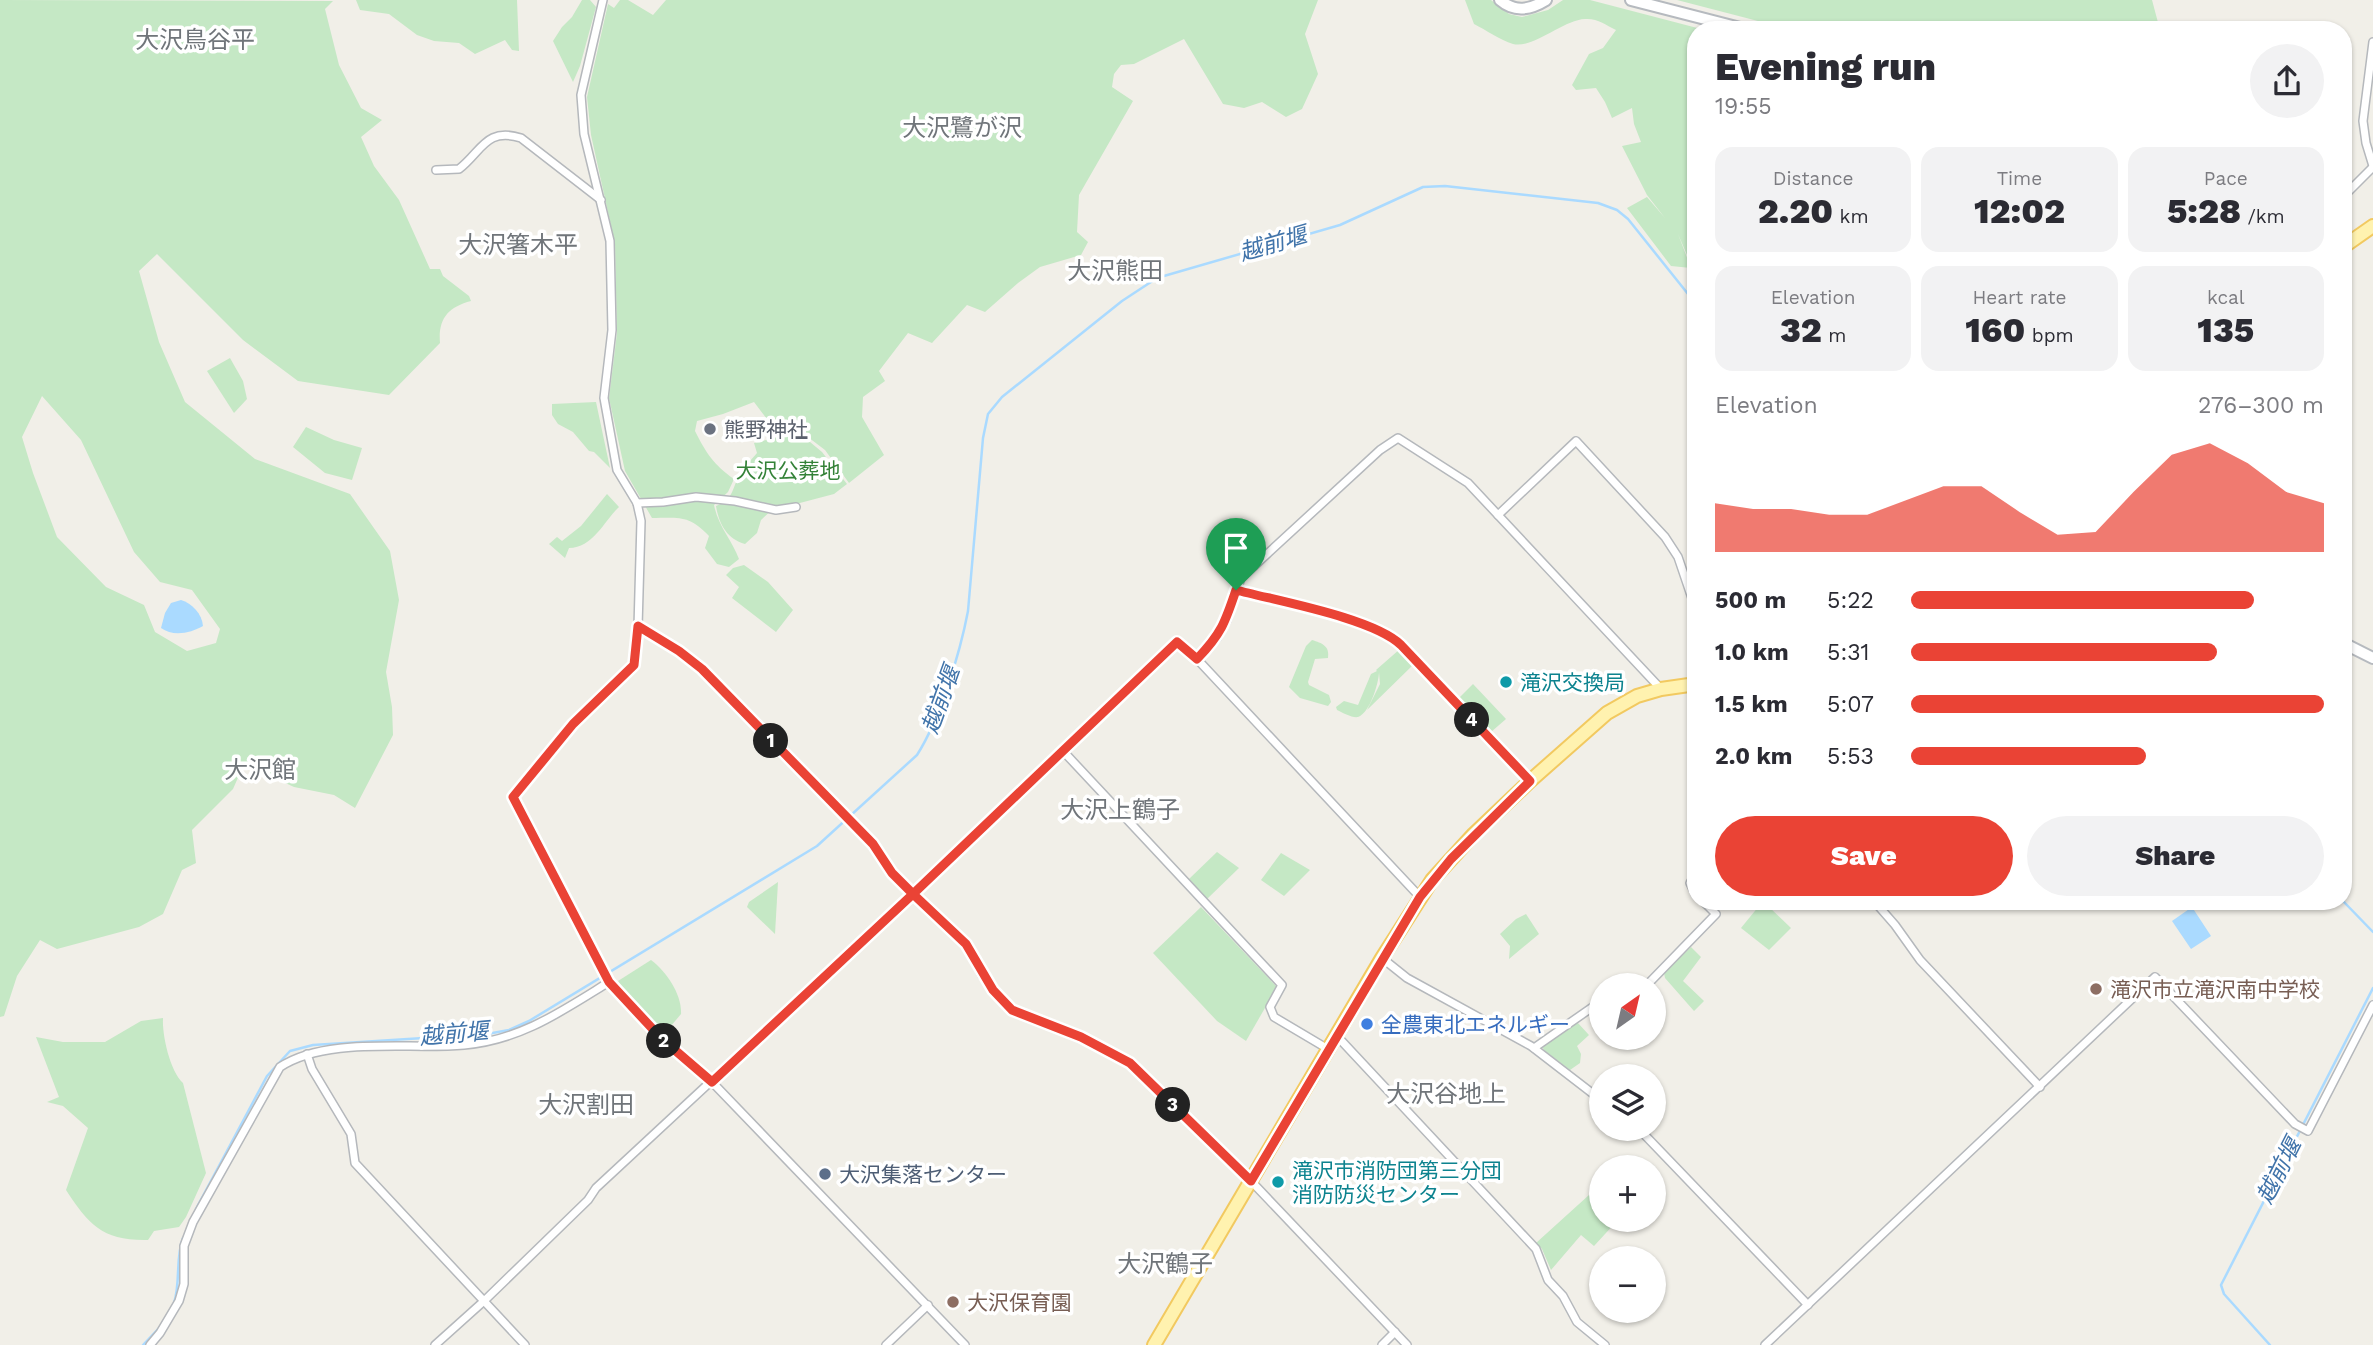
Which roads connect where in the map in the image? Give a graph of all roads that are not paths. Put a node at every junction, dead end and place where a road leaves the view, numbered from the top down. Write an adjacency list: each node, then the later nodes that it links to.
1 (603, 0): 10 (street)
2 (1500, 0): 3 (street)
3 (1546, 0)
4 (1630, 0): 5 (street)
5 (1713, 21)
6 (2373, 41): 7 (street)
7 (2373, 167): 9 (street)
8 (436, 170): 10 (street)
9 (2352, 188)
10 (601, 200): 13 (street)
11 (2373, 226): 12 (main road)
12 (2352, 241)
13 (637, 503): 14 (street); 18 (street)
14 (796, 507)
15 (1498, 515): 16 (street); 17 (street); 23 (street)
16 (1687, 583)
17 (1236, 590): 21 (street); 25 (street)
18 (638, 626): 26 (street); 32 (street)
19 (2352, 648): 20 (street)
20 (2373, 658)
21 (1197, 659): 24 (street); 27 (street)
22 (1687, 688): 23 (main road)
23 (1661, 689): 25 (main road)
24 (1063, 751): 26 (street); 37 (street)
25 (1530, 781): 27 (main road)
26 (913, 894): 39 (street); 43 (street)
27 (1420, 897): 30 (main road)
28 (1712, 910): 31 (street)
29 (1882, 910): 40 (street)
30 (1382, 958): 35 (main road); 36 (street)
31 (1659, 973)
32 (607, 977): 38 (street); 39 (street)
33 (2373, 1005): 40 (street)
34 (1589, 1010): 36 (street)
35 (1336, 1035): 37 (main road); 56 (street)
36 (1534, 1048): 41 (street)
37 (1328, 1049): 43 (main road)
38 (307, 1054): 44 (street); 48 (street)
39 (712, 1082): 44 (street); 45 (street)
40 (2040, 1087): 46 (street)
41 (1589, 1091)
42 (1651, 1141): 46 (street)
43 (1251, 1181): 47 (street); 53 (main road)
44 (484, 1301): 49 (street); 50 (street)
45 (928, 1305): 51 (street); 52 (street)
46 (1808, 1305): 57 (street)
47 (1395, 1332): 54 (street); 55 (street)
48 (150, 1345)
49 (435, 1345)
50 (525, 1345)
51 (886, 1345)
52 (965, 1345)
53 (1154, 1345)
54 (1382, 1345)
55 (1408, 1345)
56 (1605, 1345)
57 (1766, 1345)

